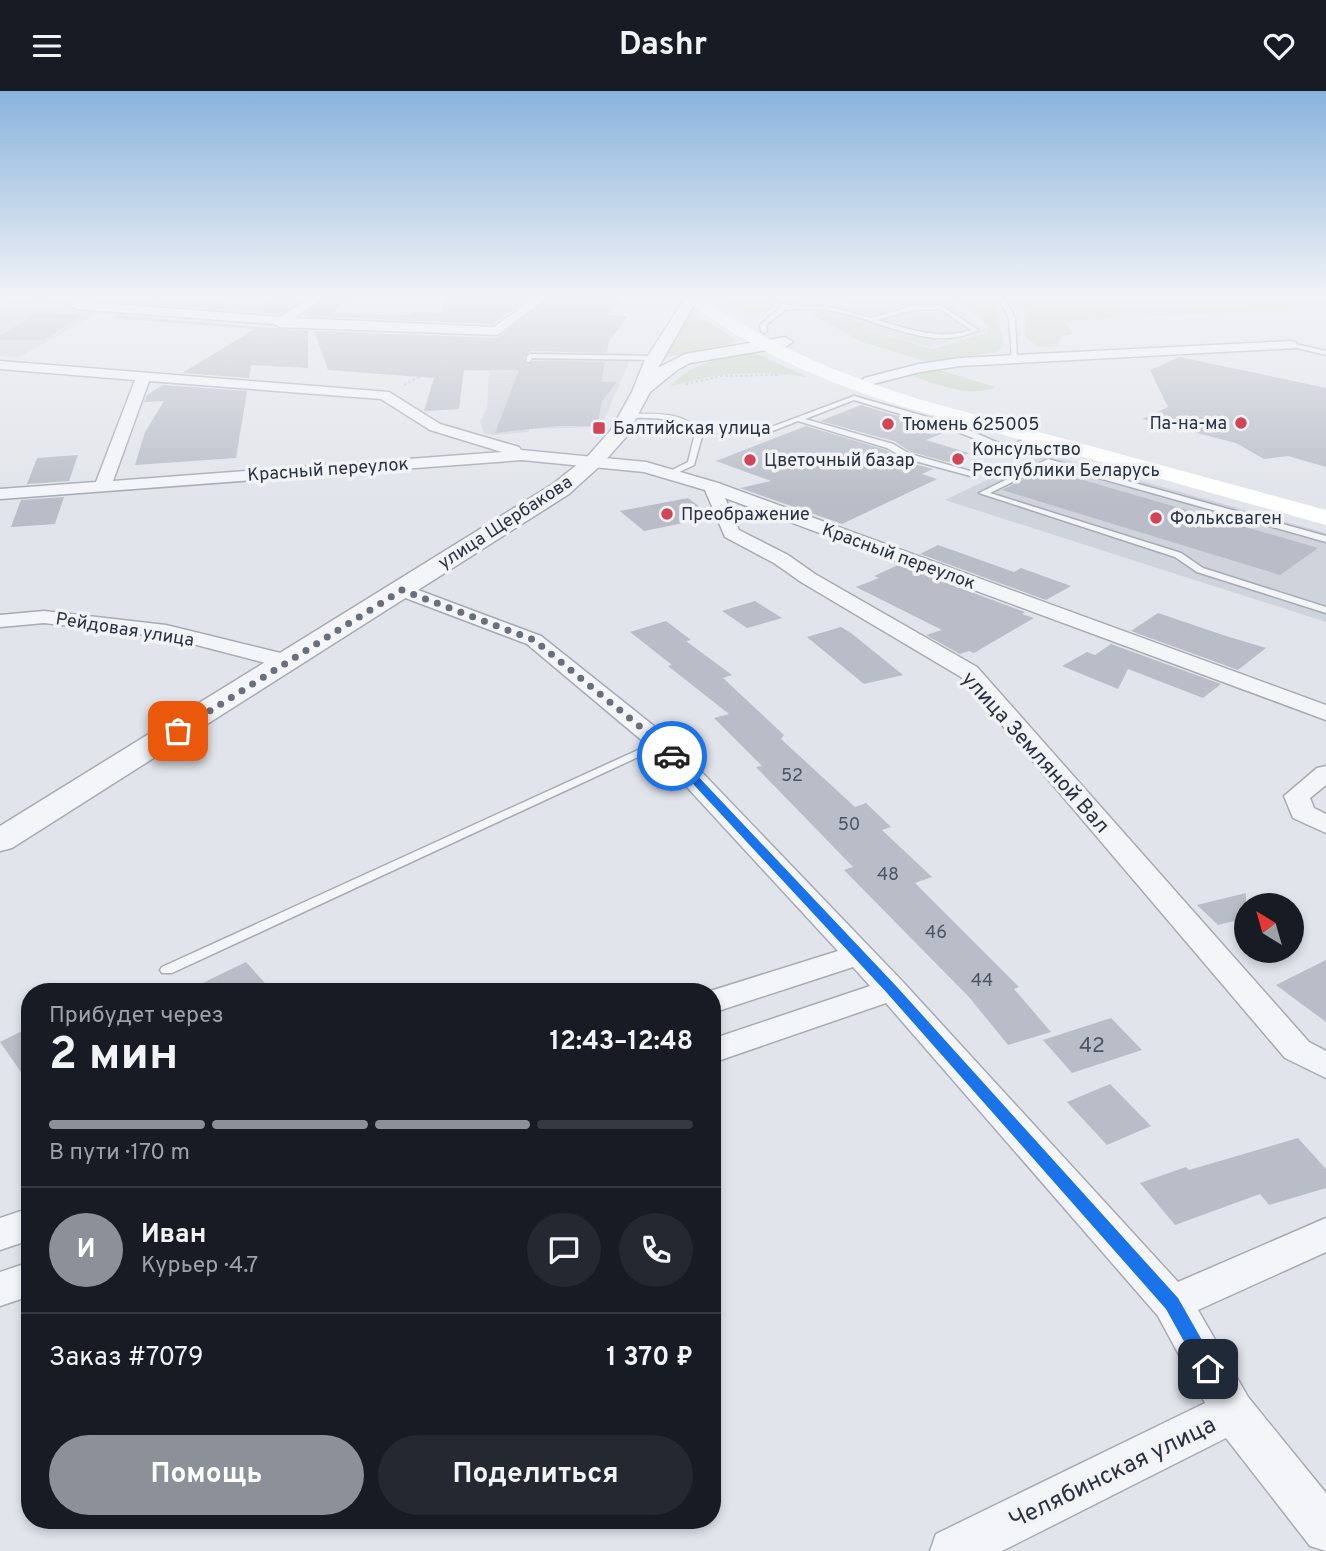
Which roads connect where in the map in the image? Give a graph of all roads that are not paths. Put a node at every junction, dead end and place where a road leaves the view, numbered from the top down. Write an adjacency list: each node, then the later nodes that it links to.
1 (2, 365): 7 (street)
2 (652, 365): 9 (street, улица Щербакова)
3 (673, 365): 9 (street)
4 (802, 365): 13 (main road)
5 (828, 365): 8 (main road)
6 (942, 365): 8 (street)
7 (144, 376): 14 (street); 18 (street)
8 (869, 381): 21 (main road)
9 (641, 392): 10 (street, улица Щербакова)
10 (629, 416): 15 (street, улица Щербакова); 16 (lane)
11 (799, 418): 12 (lane); 13 (lane); 17 (lane)
12 (762, 432)
13 (1035, 437): 22 (main road)
14 (522, 455): 15 (street, Красный переулок); 18 (street, Красный переулок)
15 (595, 460): 16 (street, Красный переулок); 24 (street, улица Щербакова)
16 (668, 474): 19 (street, Красный переулок)
17 (974, 475)
18 (103, 485): 20 (street, Красный переулок)
19 (712, 487): 28 (street, Красный переулок); 38 (street, улица Земляной Вал)
20 (0, 494)
21 (1326, 506)
22 (1326, 518)
23 (1326, 539): 25 (lane)
24 (402, 590): 27 (street, улица Щербакова); 29 (street)
25 (1326, 610)
26 (0, 621): 27 (street, Рейдовая улица)
27 (289, 662): 32 (street, улица Щербакова)
28 (1326, 713)
29 (660, 743): 33 (street); 34 (lane)
30 (1326, 773): 31 (street)
31 (1326, 825)
32 (0, 841)
33 (859, 955): 35 (street); 36 (street)
34 (167, 969)
35 (892, 990): 37 (street); 44 (street)
36 (721, 999)
37 (721, 1048)
38 (1326, 1066)
39 (21, 1227): 40 (street)
40 (0, 1234)
41 (1326, 1234): 44 (street)
42 (21, 1282): 43 (street)
43 (0, 1289)
44 (1172, 1304): 45 (street)
45 (1233, 1412): 46 (street); 47 (street, Челябинская улица)
46 (1326, 1529)
47 (953, 1551)

